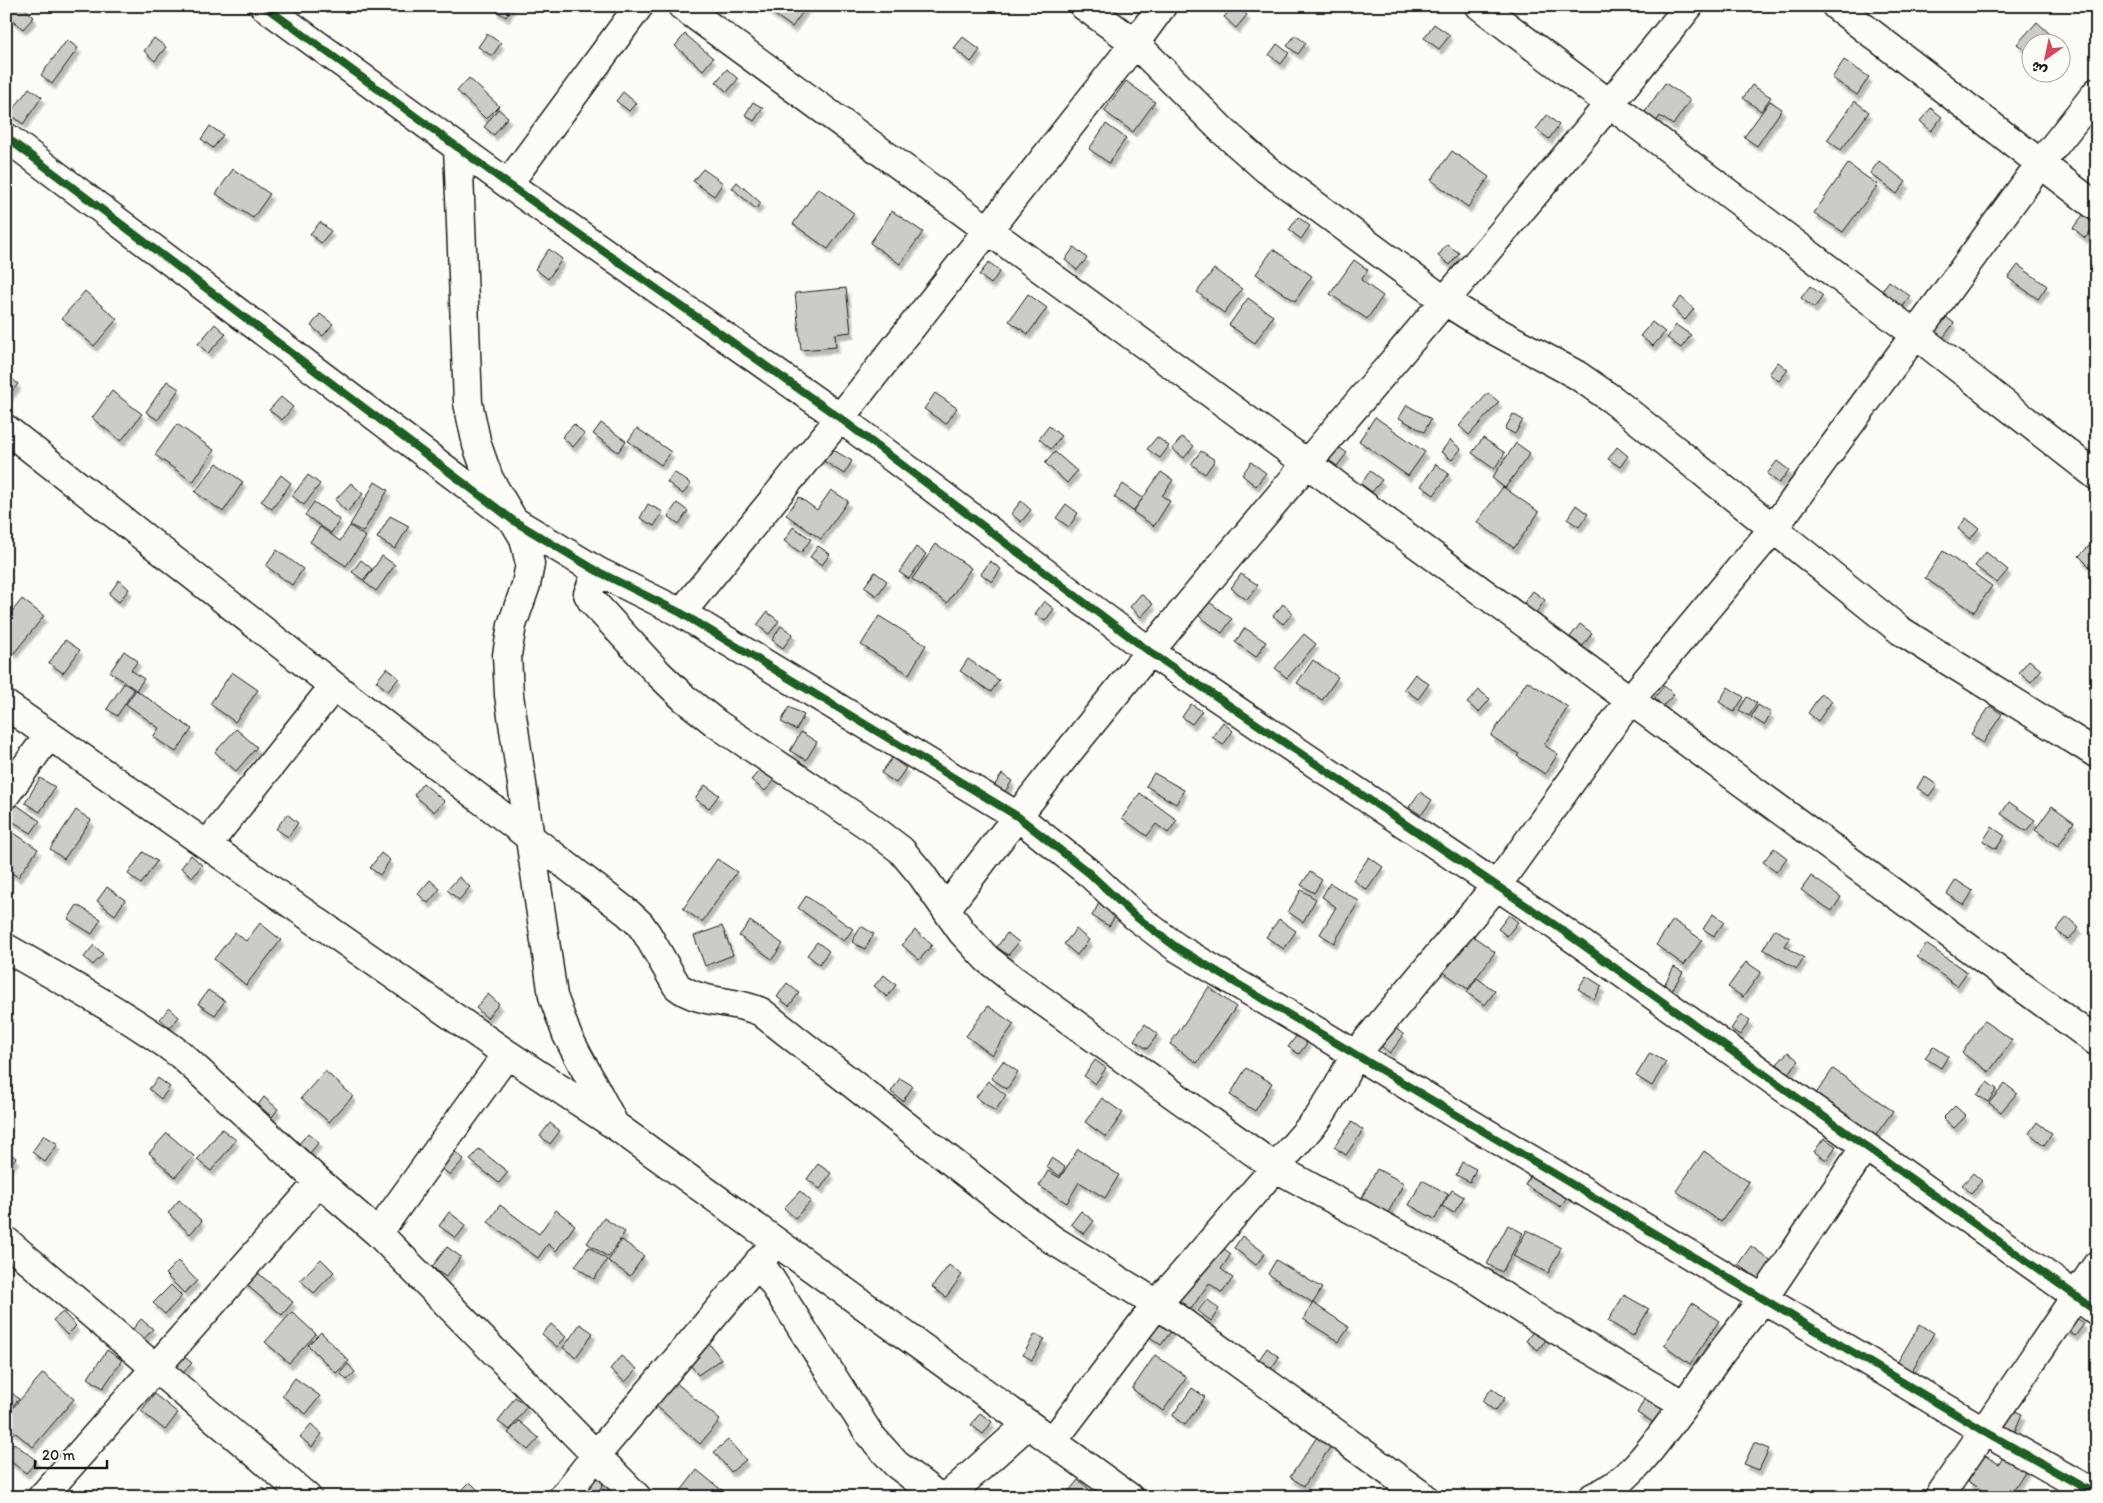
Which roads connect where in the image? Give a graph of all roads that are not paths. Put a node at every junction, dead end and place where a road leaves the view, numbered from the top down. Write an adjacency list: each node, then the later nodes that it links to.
1 (264, 6): 13 (street)
2 (639, 6): 15 (street)
3 (682, 6): 17 (street)
4 (1084, 6): 9 (street)
5 (1162, 6): 9 (street)
6 (1480, 6): 11 (street)
7 (1689, 6): 11 (street)
8 (1836, 6): 14 (street)
9 (1135, 43): 17 (street); 18 (street)
10 (2097, 92): 14 (street)
11 (1610, 104): 18 (street); 19 (street)
12 (6, 137): 24 (street)
13 (458, 147): 15 (street); 24 (street)
14 (2040, 164): 16 (street); 19 (street)
15 (508, 184): 20 (street)
16 (2097, 207)
17 (986, 230): 20 (street); 22 (street)
18 (1445, 300): 22 (street); 25 (street)
19 (1916, 335): 23 (street); 25 (street)
20 (840, 418): 27 (street); 28 (street)
21 (6, 429): 29 (street)
22 (1306, 463): 28 (street); 30 (street)
23 (2097, 476)
24 (514, 522): 26 (street); 36 (street)
25 (1772, 529): 30 (street); 33 (street)
26 (597, 571): 27 (street); 39 (street)
27 (681, 612): 35 (street)
28 (1150, 652): 35 (street); 38 (street)
29 (334, 686): 36 (street); 37 (street)
30 (1630, 700): 38 (street); 41 (street)
31 (6, 705): 32 (street)
32 (49, 735): 34 (street); 37 (street)
33 (2097, 754)
34 (6, 794)
35 (1016, 816): 39 (street); 43 (street)
36 (530, 837): 44 (street); 53 (street)
37 (207, 845): 42 (street)
38 (1497, 885): 43 (street); 45 (street)
39 (946, 909): 46 (street)
40 (6, 948): 47 (street)
41 (2097, 1042)
42 (507, 1054): 44 (street); 48 (street)
43 (1355, 1055): 46 (street); 52 (street)
44 (613, 1124): 50 (street)
45 (1865, 1147): 52 (street); 54 (street)
46 (1276, 1168): 53 (street); 56 (street)
47 (319, 1182): 48 (street); 55 (street)
48 (378, 1233): 60 (street)
49 (6, 1241): 55 (street)
50 (767, 1251): 57 (street); 60 (street); 66 (street)
51 (2097, 1265): 54 (street)
52 (1763, 1299): 56 (street); 58 (street)
53 (1157, 1304): 59 (street); 69 (street)
54 (2086, 1304): 58 (street)
55 (156, 1368): 62 (street); 63 (street)
56 (1684, 1405): 70 (street)
57 (1028, 1424): 59 (street); 67 (street)
58 (1984, 1431): 61 (street); 71 (street)
59 (1052, 1442): 68 (street)
60 (596, 1454): 64 (street); 65 (street)
61 (2097, 1495)
62 (42, 1497)
63 (307, 1497)
64 (563, 1497)
65 (638, 1497)
66 (939, 1497)
67 (944, 1497)
68 (1129, 1497)
69 (1424, 1497)
70 (1593, 1497)
71 (1940, 1497)

